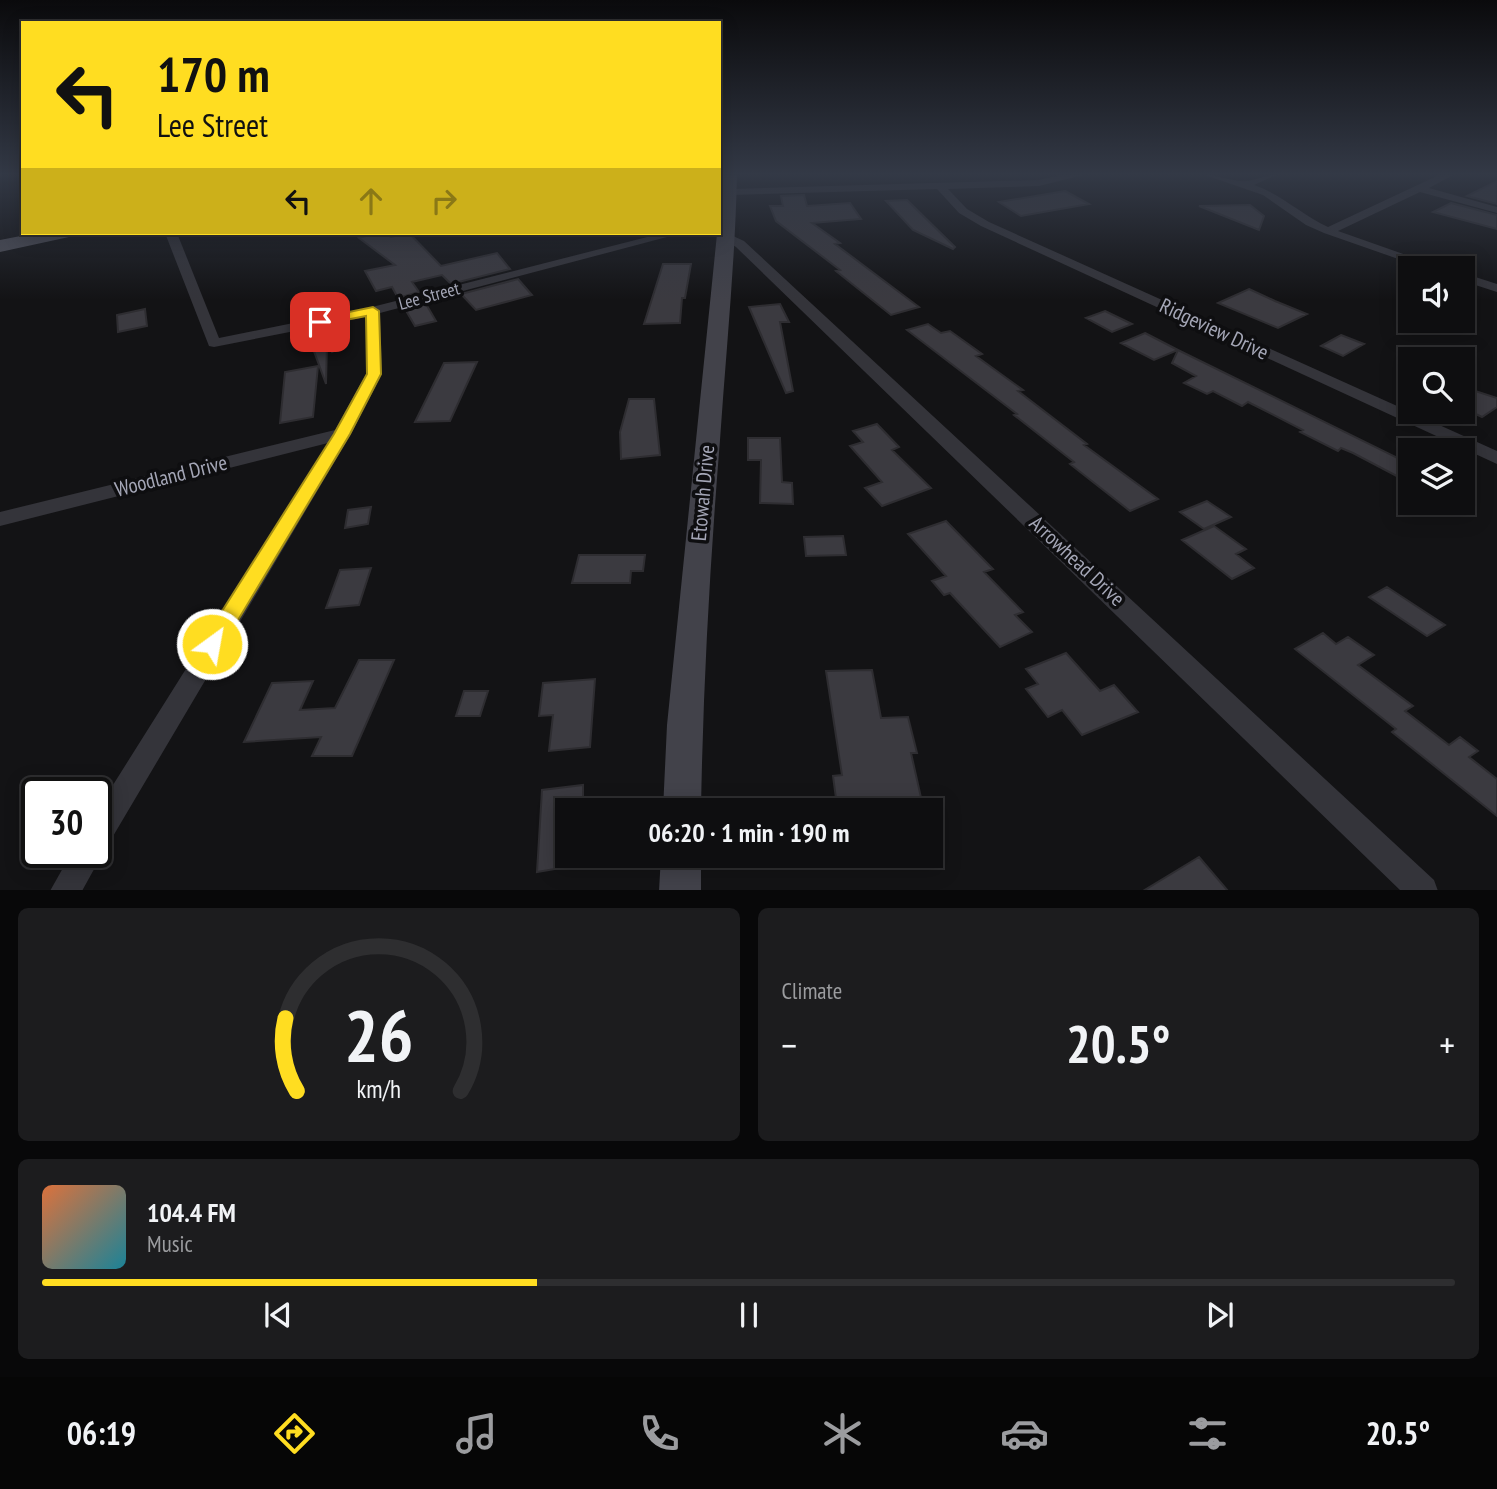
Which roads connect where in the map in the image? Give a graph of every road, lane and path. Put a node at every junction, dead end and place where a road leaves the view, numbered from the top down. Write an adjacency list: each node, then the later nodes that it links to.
1 (972, 217): 15 (street, Ridgeview Drive)
2 (1301, 217): 5 (street)
3 (1360, 217): 5 (street)
4 (725, 229): 17 (street, Etowah Drive); 23 (street, Arrowhead Drive)
5 (1328, 231): 10 (street)
6 (52, 235): 9 (main road)
7 (171, 235): 13 (street, Lee Street)
8 (668, 235): 13 (street, Lee Street)
9 (0, 246)
10 (1402, 256)
11 (1475, 281): 12 (street)
12 (1497, 288)
13 (373, 311): 14 (street)
14 (342, 434): 16 (street, Woodland Drive); 18 (street)
15 (1497, 458)
16 (0, 519)
17 (682, 798)
18 (112, 812)
19 (79, 868): 21 (street)
20 (681, 868): 22 (street)
21 (66, 890)
22 (680, 890)
23 (1422, 890)

